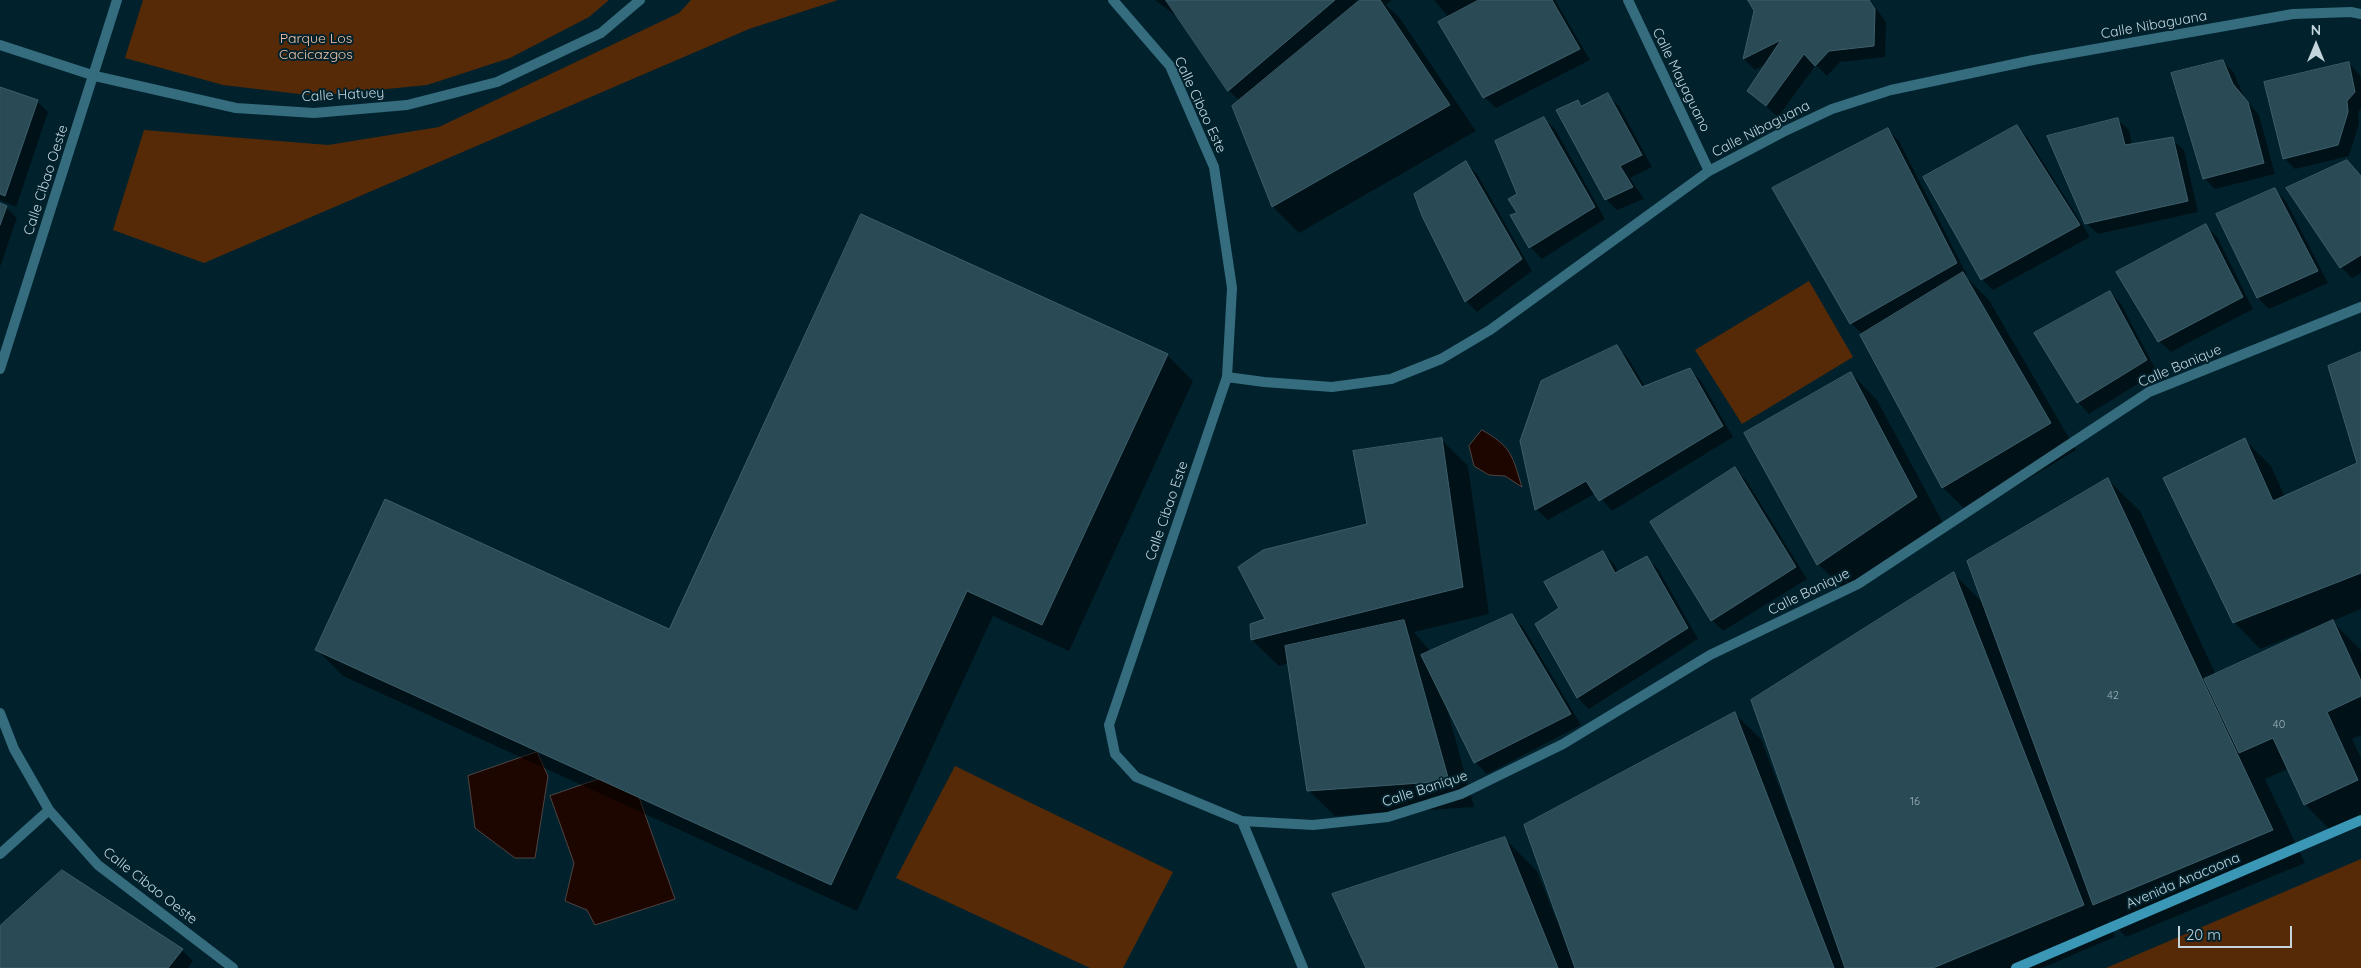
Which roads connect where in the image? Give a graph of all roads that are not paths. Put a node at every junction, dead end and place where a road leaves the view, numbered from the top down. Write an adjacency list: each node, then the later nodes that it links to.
1 (118, 0): 7 (street, Calle Cibao Oeste)
2 (640, 0): 7 (street, Calle Hatuey)
3 (1113, 0): 11 (street, Calle Cibao Este)
4 (1628, 0): 8 (street, Calle Mayaguano)
5 (2361, 14): 8 (street, Calle Nibaguana)
6 (0, 45): 7 (street, Calle Hatuey)
7 (95, 76): 10 (street, Calle Cibao Oeste)
8 (1710, 171): 11 (street, Calle Nibaguana)
9 (2361, 307): 15 (street, Calle Banique)
10 (0, 369)
11 (1227, 377): 15 (street, Calle Cibao Este)
12 (0, 713): 13 (street, Calle Cibao Oeste)
13 (49, 810): 16 (street); 17 (street, Calle Cibao Oeste)
14 (2361, 820): 19 (main road, Avenida Anacaona)
15 (1242, 821): 18 (street)
16 (0, 854)
17 (233, 968)
18 (1303, 968)
19 (2016, 968)

